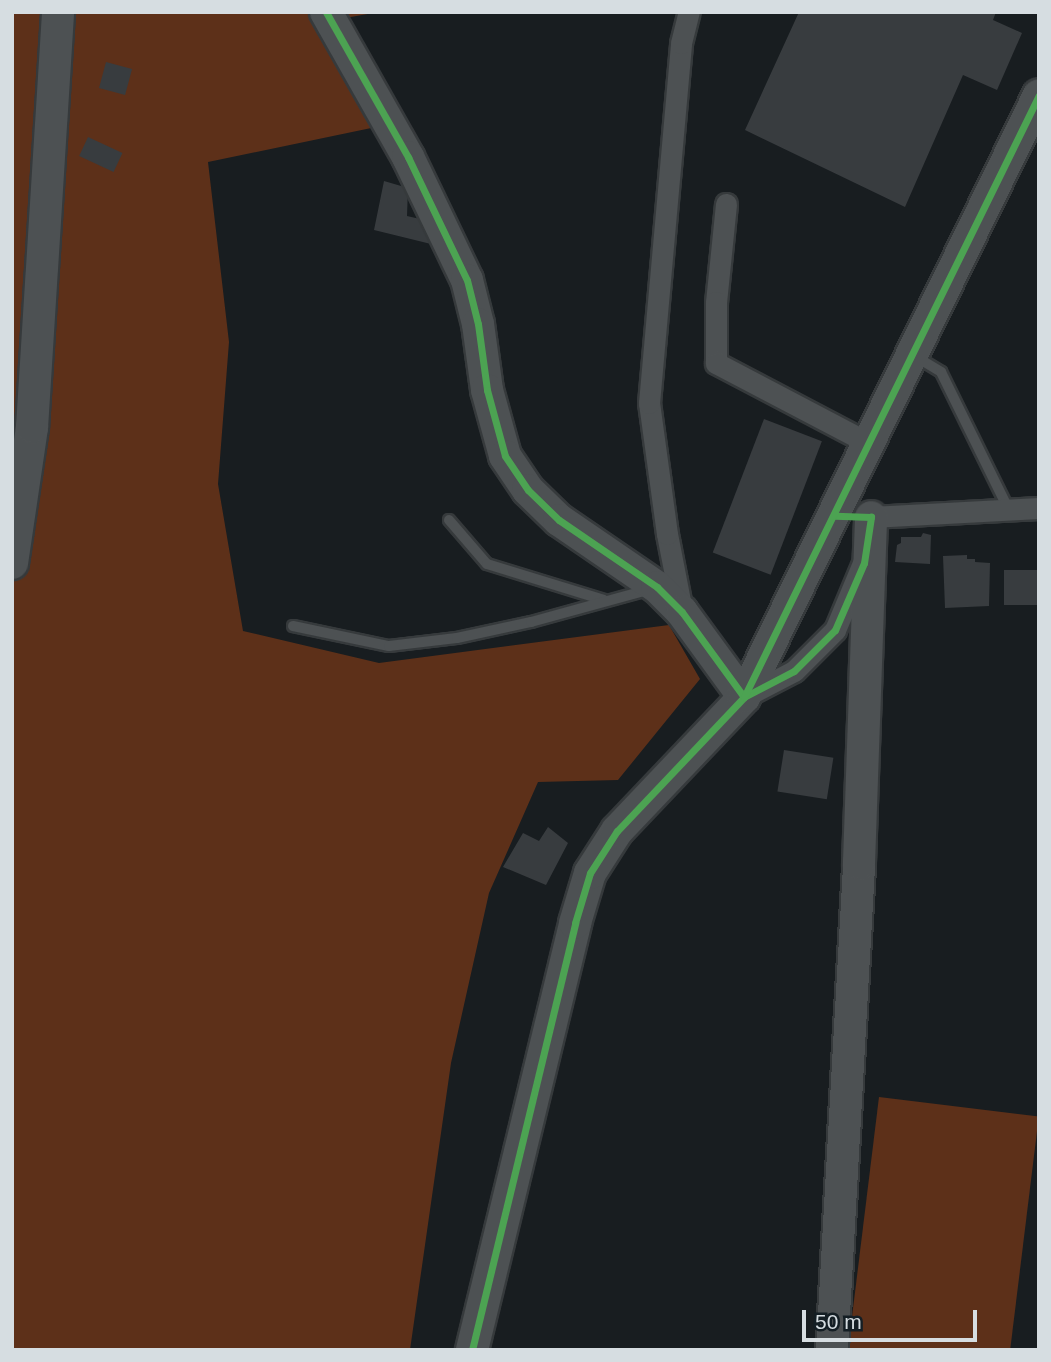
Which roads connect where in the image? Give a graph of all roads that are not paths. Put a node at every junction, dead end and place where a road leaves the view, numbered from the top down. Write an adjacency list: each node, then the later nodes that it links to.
1 (58, 12): 13 (street)
2 (326, 12): 14 (street)
3 (689, 12): 16 (street)
4 (1039, 95): 6 (street)
5 (726, 204): 7 (street)
6 (913, 355): 7 (street); 9 (lane)
7 (870, 444): 10 (street)
8 (1039, 508): 9 (street)
9 (1009, 510): 11 (street)
10 (835, 516): 11 (street); 18 (street)
11 (871, 517): 18 (street); 20 (street)
12 (449, 520): 15 (lane)
13 (12, 563)
14 (657, 587): 15 (lane); 16 (street)
15 (604, 600): 17 (lane)
16 (682, 612): 18 (street)
17 (293, 626)
18 (744, 697): 19 (street)
19 (472, 1350)
20 (832, 1350)

